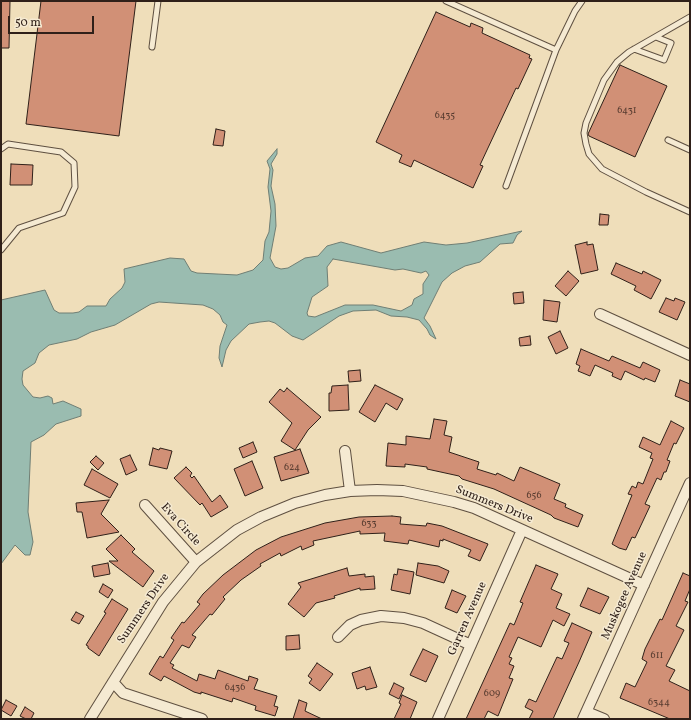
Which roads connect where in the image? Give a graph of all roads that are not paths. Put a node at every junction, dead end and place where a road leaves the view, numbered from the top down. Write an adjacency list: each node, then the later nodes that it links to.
1 (158, 1): 6 (lane)
2 (446, 1): 8 (lane)
3 (582, 1): 8 (lane)
4 (690, 17): 5 (lane)
5 (656, 37): 7 (lane); 7 (lane)
6 (152, 47)
7 (634, 49): 13 (lane)
8 (556, 50): 12 (lane)
9 (668, 140): 11 (lane)
10 (1, 149): 14 (lane)
11 (690, 150)
12 (506, 186)
13 (690, 212)
14 (1, 250)
15 (600, 314): 16 (street)
16 (690, 355)
17 (344, 451): 19 (street)
18 (690, 483): 23 (street, Muskogee Avenue)
19 (350, 491): 21 (street, Summers Drive); 22 (street, Summers Drive)
20 (145, 505): 22 (street, Eva Circle)
21 (522, 530): 23 (street, Summers Drive); 25 (street, Garren Avenue)
22 (196, 562): 26 (street, Summers Drive)
23 (644, 585): 27 (street, Muskogee Avenue)
24 (338, 637): 25 (street)
25 (471, 645): 30 (street, Garren Avenue)
26 (113, 682): 28 (street, Summers Drive); 29 (street)
27 (585, 715): 31 (street)
28 (90, 719)
29 (202, 719)
30 (438, 719)
31 (604, 719)

